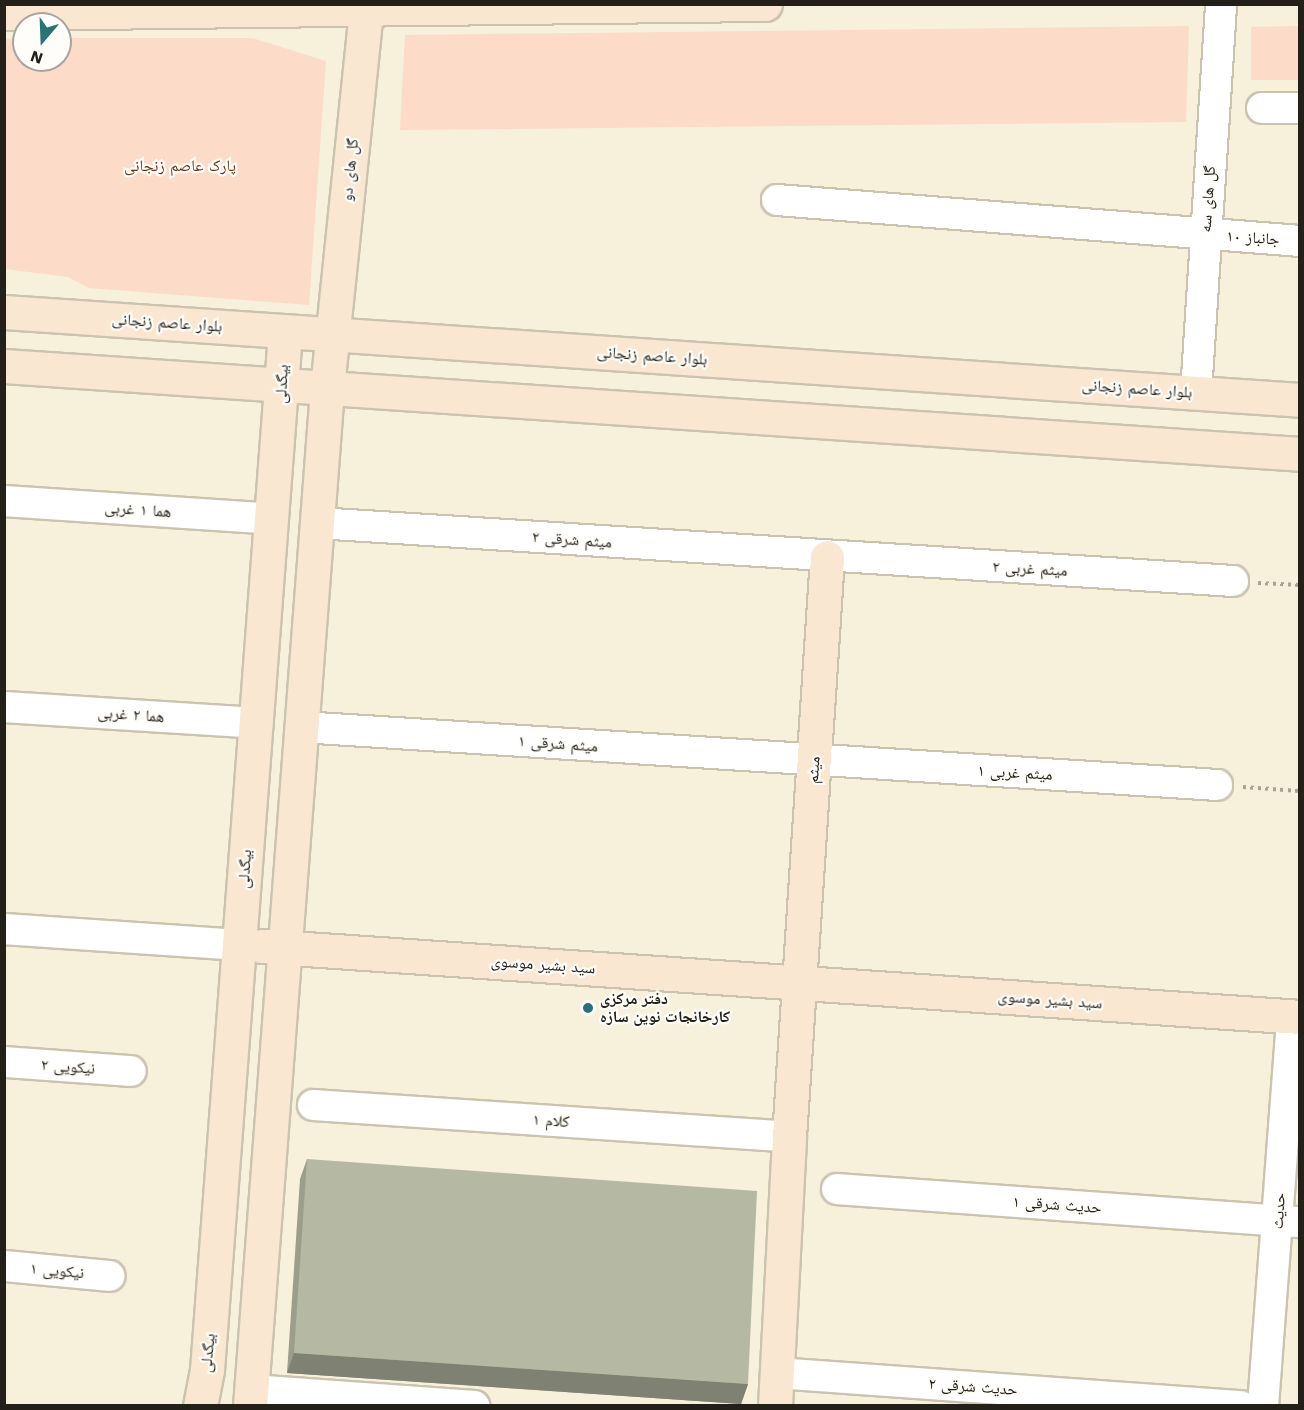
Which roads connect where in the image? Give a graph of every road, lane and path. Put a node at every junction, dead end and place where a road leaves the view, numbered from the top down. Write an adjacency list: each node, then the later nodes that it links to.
1 (765, 4): 3 (main road)
2 (1221, 4): 8 (street, گل های سه)
3 (367, 6): 4 (main road); 12 (main road, گل های دو)
4 (4, 13)
5 (1262, 108): 6 (street)
6 (1299, 108)
7 (777, 200): 8 (street, جانباز ۱۰)
8 (1206, 234): 9 (street, جانباز ۱۰); 16 (street, گل های سه)
9 (1299, 241)
10 (4, 312): 11 (main road, بلوار عاصم زنجانی)
11 (285, 332): 12 (main road, بلوار عاصم زنجانی); 14 (main road, بیگدلی)
12 (332, 335): 15 (main road); 16 (main road, بلوار عاصم زنجانی)
13 (4, 366): 14 (main road)
14 (282, 386): 15 (main road); 20 (main road, بیگدلی)
15 (327, 388): 18 (main road); 21 (main road)
16 (1196, 393): 17 (main road, بلوار عاصم زنجانی)
17 (1299, 400)
18 (1299, 454)
19 (4, 501): 20 (street, هما ۱ غربی)
20 (272, 519): 26 (main road, بیگدلی)
21 (317, 524): 22 (street, میثم شرقی ۲); 27 (main road)
22 (827, 557): 23 (street, میثم غربی ۲); 28 (main road, میثم)
23 (1233, 581): 24 (path)
24 (1299, 585)
25 (4, 707): 26 (street, هما ۲ غربی)
26 (257, 723): 32 (main road, بیگدلی)
27 (301, 727): 28 (street, میثم شرقی ۱); 33 (main road)
28 (814, 761): 29 (street, میثم غربی ۱); 34 (main road, میثم)
29 (1217, 784): 30 (path)
30 (1299, 791)
31 (4, 929): 32 (street)
32 (239, 945): 33 (main road, سید بشیر موسوی); 47 (main road, بیگدلی)
33 (285, 948): 34 (main road, سید بشیر موسوی); 45 (main road)
34 (801, 983): 35 (main road, سید بشیر موسوی); 39 (main road)
35 (1296, 1016): 41 (street, حدیث)
36 (4, 1062): 37 (street, نیکویی ۲)
37 (132, 1071)
38 (313, 1105): 39 (street, کلام ۱)
39 (789, 1137): 44 (main road)
40 (837, 1189): 41 (street, حدیث شرقی ۱)
41 (1289, 1221): 50 (street, حدیث)
42 (4, 1266): 43 (street, نیکویی ۱)
43 (110, 1276)
44 (777, 1373): 48 (main road); 49 (street, حدیث شرقی ۲)
45 (250, 1398): 46 (street)
46 (458, 1405)
47 (200, 1406)
48 (775, 1406)
49 (1241, 1406)
50 (1263, 1406)

